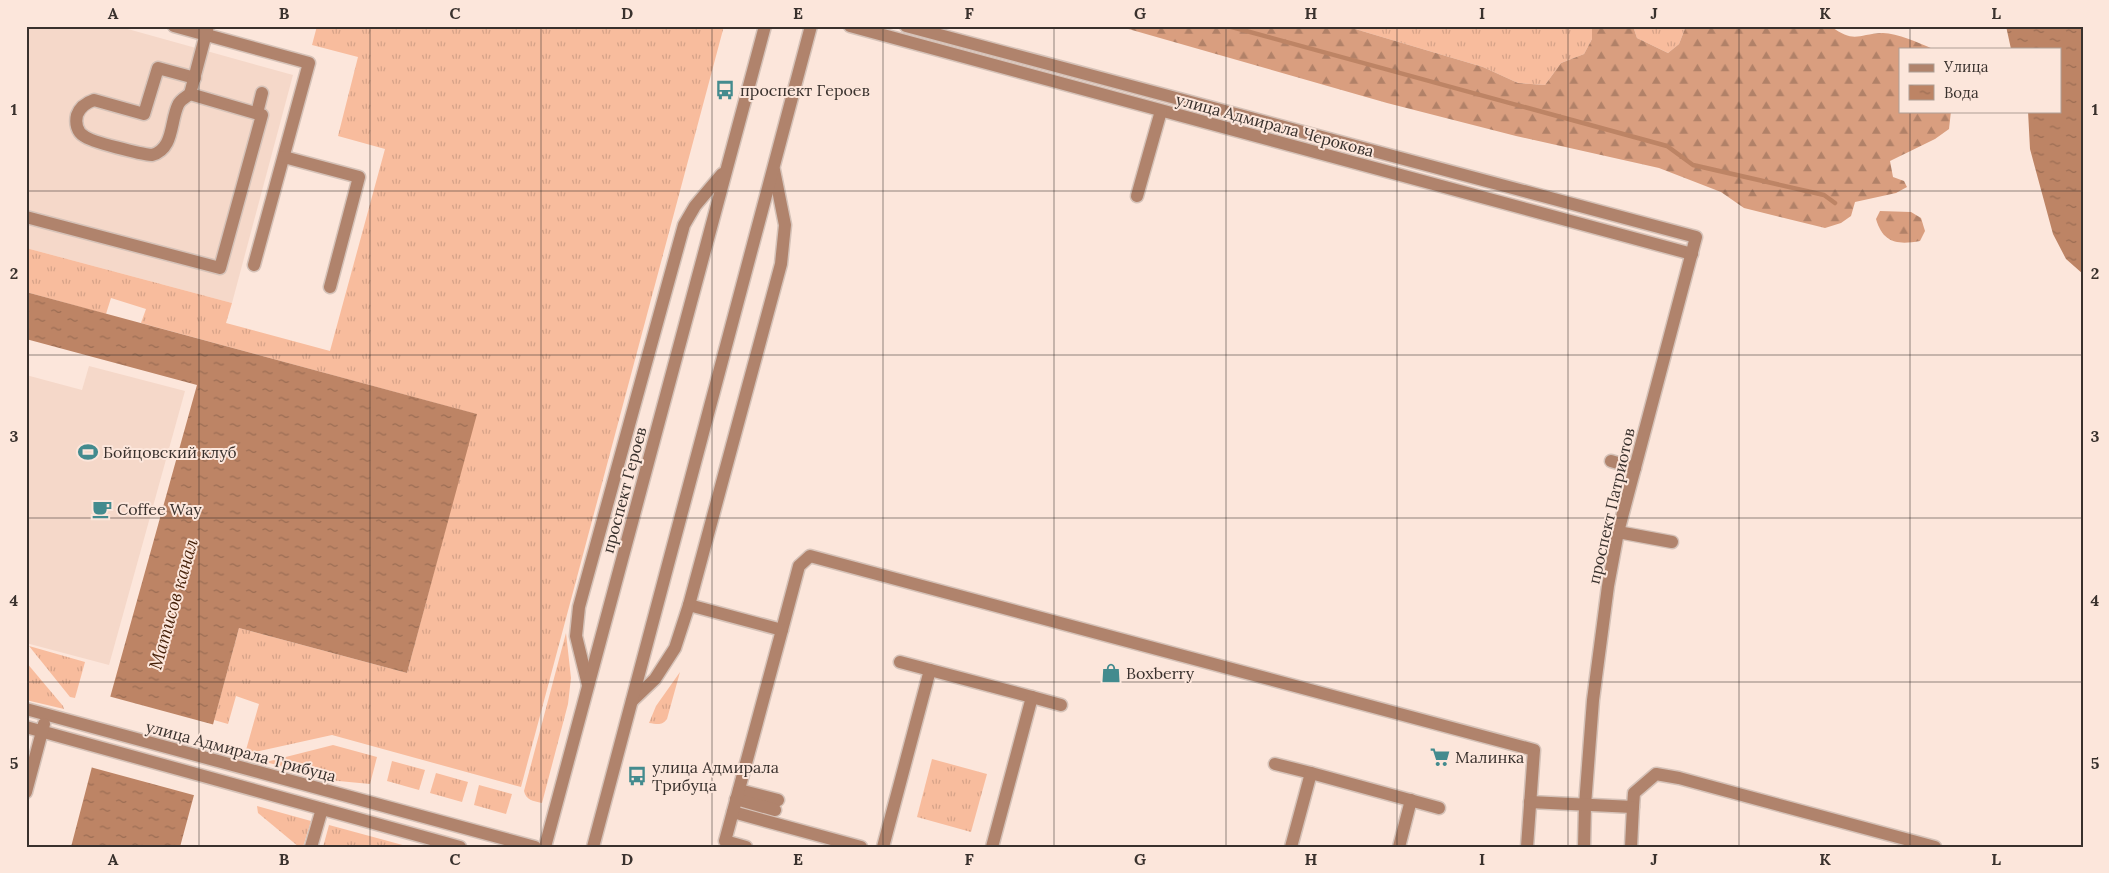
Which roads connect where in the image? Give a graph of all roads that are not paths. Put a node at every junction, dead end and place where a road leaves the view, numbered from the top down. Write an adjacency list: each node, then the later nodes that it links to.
1 (174, 26): 6 (street)
2 (765, 26): 14 (street, проспект Героев)
3 (811, 26): 13 (street)
4 (850, 26): 10 (street, улица Адмирала Черокова)
5 (906, 26): 17 (street, улица Адмирала Черокова)
6 (207, 30): 7 (street); 12 (street)
7 (194, 78): 9 (street); 9 (street)
8 (262, 93): 11 (street)
9 (190, 94): 11 (street)
10 (1161, 111): 15 (street); 18 (street, улица Адмирала Черокова)
11 (256, 113): 16 (street)
12 (284, 157): 19 (street); 20 (street)
13 (774, 166): 25 (street); 31 (street)
14 (726, 170): 29 (street, проспект Героев); 29 (street)
15 (1137, 196)
16 (26, 217)
17 (1696, 237): 18 (street, проспект Патриотов)
18 (1692, 254): 22 (street, проспект Патриотов)
19 (254, 265)
20 (330, 287)
21 (1611, 461): 22 (street)
22 (1635, 468): 23 (street, проспект Патриотов)
23 (1618, 532): 24 (street); 43 (street, проспект Патриотов)
24 (1672, 542)
25 (689, 605): 26 (street); 31 (street)
26 (782, 630): 40 (street); 42 (street)
27 (900, 662): 28 (street)
28 (930, 670): 30 (street); 56 (street)
29 (588, 688): 52 (street, проспект Героев)
30 (1032, 697): 32 (street); 57 (street)
31 (632, 701): 53 (street)
32 (1062, 705)
33 (26, 709): 34 (street, улица Адмирала Трибуца)
34 (47, 715): 36 (street); 51 (street, улица Адмирала Трибуца)
35 (26, 727): 36 (street, улица Адмирала Трибуца)
36 (42, 731): 39 (street); 46 (street, улица Адмирала Трибуца)
37 (1275, 764): 38 (street)
38 (1310, 773): 41 (street); 58 (street)
39 (26, 792)
40 (738, 794): 44 (street); 48 (street)
41 (1411, 800): 47 (street); 59 (street)
42 (1530, 802): 43 (street); 60 (street)
43 (1585, 804): 45 (street); 61 (street, проспект Патриотов)
44 (776, 805)
45 (1633, 807): 62 (street); 63 (street)
46 (322, 808): 49 (street); 50 (street, улица Адмирала Трибуца)
47 (1438, 808)
48 (733, 812): 54 (street); 55 (street)
49 (311, 847)
50 (460, 847)
51 (534, 847)
52 (546, 847)
53 (593, 847)
54 (746, 847)
55 (861, 847)
56 (882, 847)
57 (992, 847)
58 (1291, 847)
59 (1399, 847)
60 (1527, 847)
61 (1584, 847)
62 (1631, 847)
63 (1935, 847)

